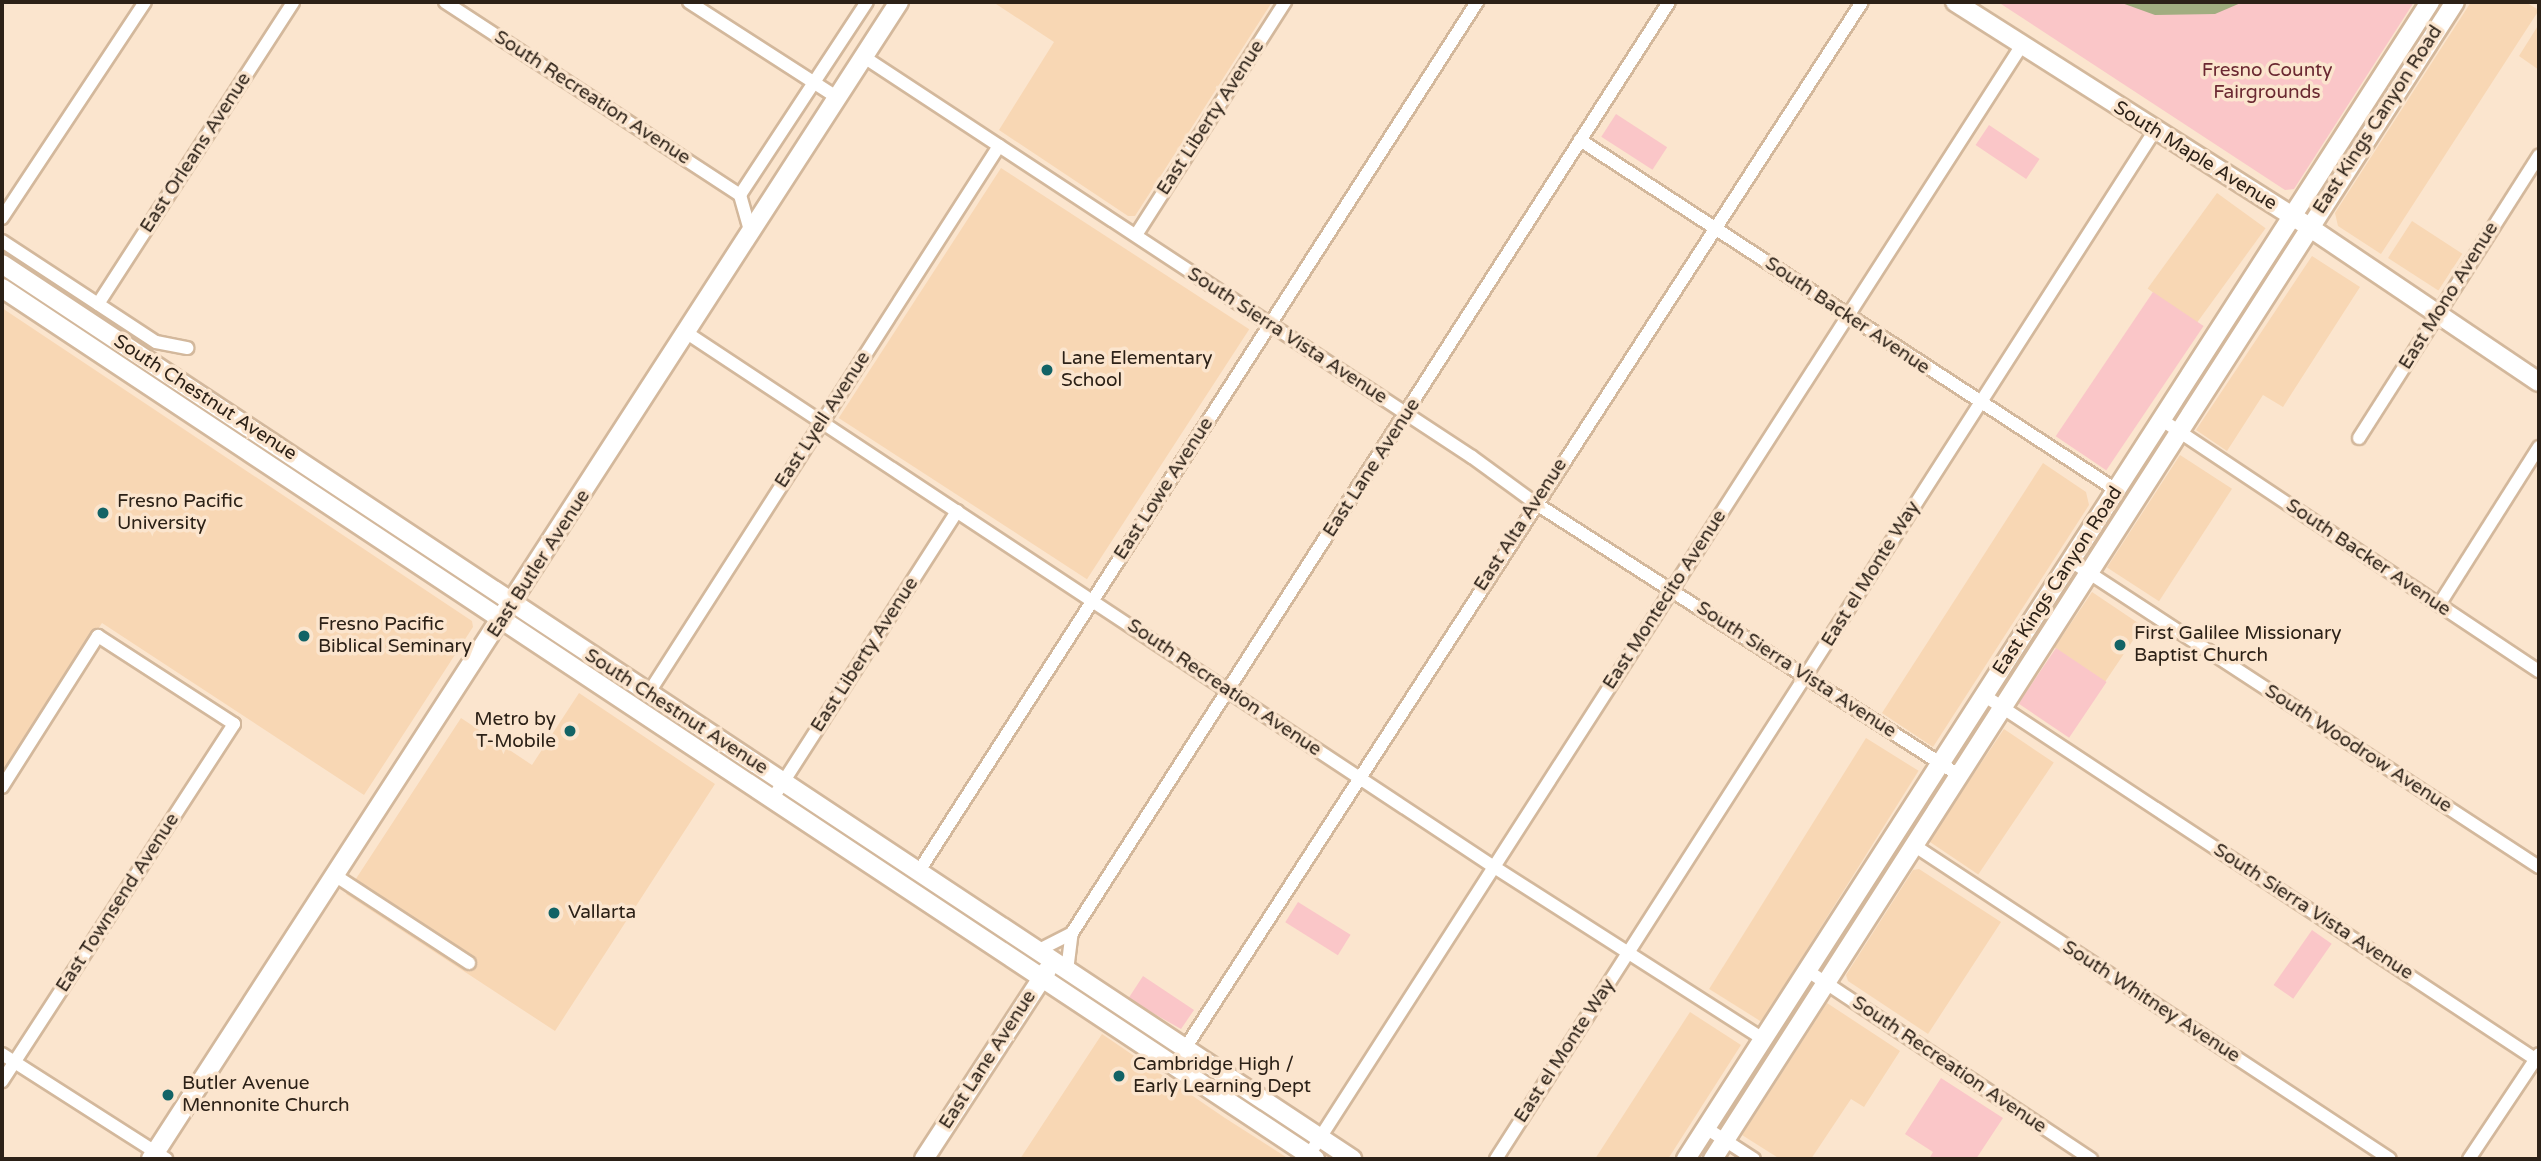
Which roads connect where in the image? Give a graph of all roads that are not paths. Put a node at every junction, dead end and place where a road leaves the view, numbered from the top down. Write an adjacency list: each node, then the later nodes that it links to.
1 (145, 2): 26 (street)
2 (293, 2): 34 (street, East Orleans Avenue)
3 (445, 2): 24 (street, South Recreation Avenue)
4 (689, 2): 18 (street)
5 (867, 2): 18 (street)
6 (899, 2): 17 (main road, East Butler Avenue)
7 (1285, 2): 30 (street, East Liberty Avenue)
8 (1477, 2): 37 (street, East Lowe Avenue)
9 (1670, 2): 21 (street, East Lane Avenue)
10 (1861, 2): 28 (street, East Alta Avenue)
11 (1955, 2): 15 (main road, South Maple Avenue)
12 (2430, 2): 25 (main road, East Kings Canyon Road)
13 (2445, 2): 16 (main road)
14 (2455, 2): 16 (main road, East Kings Canyon Road)
15 (2022, 45): 20 (main road, South Maple Avenue); 36 (street, East Montecito Avenue)
16 (2420, 55): 27 (main road, East Kings Canyon Road)
17 (864, 57): 19 (main road, East Butler Avenue); 22 (street, South Sierra Vista Avenue)
18 (815, 83): 19 (street); 24 (street)
19 (838, 98): 29 (main road, East Butler Avenue)
20 (2155, 131): 25 (main road, South Maple Avenue); 41 (street, East el Monte Way)
21 (1580, 140): 28 (street, South Backer Avenue); 42 (street, East Lane Avenue)
22 (999, 146): 30 (street, South Sierra Vista Avenue); 44 (street, East Lyell Avenue)
23 (2539, 155): 35 (street, East Mono Avenue)
24 (740, 195): 29 (street)
25 (2292, 216): 27 (main road, South Maple Avenue); 43 (main road, East Kings Canyon Road)
26 (2, 218)
27 (2309, 228): 35 (main road, South Maple Avenue); 45 (main road, East Kings Canyon Road)
28 (1716, 229): 36 (street, South Backer Avenue); 49 (street, East Alta Avenue)
29 (751, 234): 38 (main road, East Butler Avenue)
30 (1136, 235): 37 (street, South Sierra Vista Avenue)
31 (2, 241): 34 (street)
32 (2, 264): 55 (main road, South Chestnut Avenue)
33 (2, 288): 57 (main road, South Chestnut Avenue)
34 (98, 304): 39 (street)
35 (2437, 312): 40 (main road, South Maple Avenue); 46 (street, East Mono Avenue)
36 (1846, 315): 41 (street, South Backer Avenue); 53 (street, East Montecito Avenue)
37 (1268, 326): 42 (street, South Sierra Vista Avenue); 54 (street, East Lowe Avenue)
38 (687, 333): 44 (street, South Recreation Avenue); 55 (main road, East Butler Avenue)
39 (187, 348)
40 (2539, 382)
41 (1979, 404): 48 (street, South Backer Avenue); 59 (street, East el Monte Way)
42 (1407, 414): 49 (street, South Sierra Vista Avenue); 60 (street, East Lane Avenue)
43 (2162, 420): 45 (street, South Backer Avenue); 48 (main road, East Kings Canyon Road)
44 (822, 422): 50 (street, South Recreation Avenue); 61 (street, East Lyell Avenue)
45 (2178, 431): 52 (main road, East Kings Canyon Road); 56 (street, South Backer Avenue)
46 (2359, 438)
47 (2539, 447): 56 (street)
48 (2116, 490): 51 (main road, East Kings Canyon Road)
49 (1535, 503): 53 (street, South Sierra Vista Avenue); 66 (street, East Alta Avenue)
50 (957, 511): 54 (street, South Recreation Avenue); 67 (street, East Liberty Avenue)
51 (2071, 561): 52 (street, South Woodrow Avenue); 62 (main road, East Kings Canyon Road)
52 (2088, 572): 63 (main road, East Kings Canyon Road); 73 (street, South Woodrow Avenue)
53 (1673, 591): 59 (street, South Sierra Vista Avenue); 72 (street, East Montecito Avenue)
54 (1093, 600): 60 (street, South Recreation Avenue); 74 (street, East Lowe Avenue)
55 (513, 605): 57 (main road, East Butler Avenue); 61 (main road, South Chestnut Avenue)
56 (2439, 605): 58 (street, South Backer Avenue)
57 (502, 621): 69 (main road, South Chestnut Avenue); 75 (main road, East Butler Avenue)
58 (2539, 671)
59 (1806, 677): 64 (street, South Sierra Vista Avenue); 79 (street, East el Monte Way)
60 (1229, 688): 66 (street, South Recreation Avenue); 77 (street, East Lane Avenue)
61 (648, 694): 67 (main road, South Chestnut Avenue)
62 (1985, 696): 63 (street, South Sierra Vista Avenue); 64 (main road, East Kings Canyon Road)
63 (2001, 706): 65 (main road, East Kings Canyon Road); 88 (street, South Sierra Vista Avenue)
64 (1941, 764): 65 (street, South Sierra Vista Avenue); 82 (main road, East Kings Canyon Road)
65 (1957, 774): 70 (main road, East Kings Canyon Road)
66 (1359, 779): 72 (street, South Recreation Avenue); 86 (street, East Alta Avenue)
67 (784, 782): 69 (street, East Liberty Avenue); 74 (main road, South Chestnut Avenue)
68 (2, 787): 89 (street, East Townsend Avenue)
69 (773, 798): 71 (main road, South Chestnut Avenue)
70 (1912, 844): 84 (main road, East Kings Canyon Road); 103 (street, South Whitney Avenue)
71 (873, 864): 76 (main road); 83 (main road, South Chestnut Avenue)
72 (1491, 865): 79 (street, South Recreation Avenue); 92 (street, East Montecito Avenue)
73 (2539, 867)
74 (919, 871): 76 (main road, South Chestnut Avenue)
75 (336, 876): 80 (street); 94 (main road, East Butler Avenue)
76 (957, 896): 78 (main road, South Chestnut Avenue)
77 (1072, 933): 78 (street); 81 (street, East Lane Avenue)
78 (1037, 951): 81 (main road, South Chestnut Avenue)
79 (1629, 951): 85 (street, South Recreation Avenue); 98 (street, East el Monte Way)
80 (469, 963)
81 (1060, 966): 83 (main road, East Lane Avenue); 86 (main road, South Chestnut Avenue)
82 (1808, 971): 84 (street, South Recreation Avenue); 85 (main road, East Kings Canyon Road)
83 (1042, 978): 95 (main road, South Chestnut Avenue); 96 (main road, East Lane Avenue)
84 (1825, 981): 93 (main road, East Kings Canyon Road); 102 (street, South Recreation Avenue)
85 (1763, 1039): 91 (main road, East Kings Canyon Road)
86 (1184, 1050): 92 (main road, South Chestnut Avenue)
87 (2, 1054): 89 (street)
88 (2537, 1056): 104 (street)
89 (14, 1062): 90 (street, East Townsend Avenue); 94 (street)
90 (2, 1081)
91 (1706, 1128): 93 (street); 99 (main road, East Kings Canyon Road)
92 (1319, 1138): 95 (street, East Montecito Avenue); 97 (main road, South Chestnut Avenue)
93 (1725, 1140): 100 (main road, East Kings Canyon Road); 101 (street)
94 (158, 1157)
95 (1312, 1157)
96 (924, 1159)
97 (1352, 1159)
98 (1496, 1159)
99 (1686, 1159)
100 (1713, 1159)
101 (1754, 1159)
102 (2091, 1159)
103 (2390, 1159)
104 (2469, 1159)

